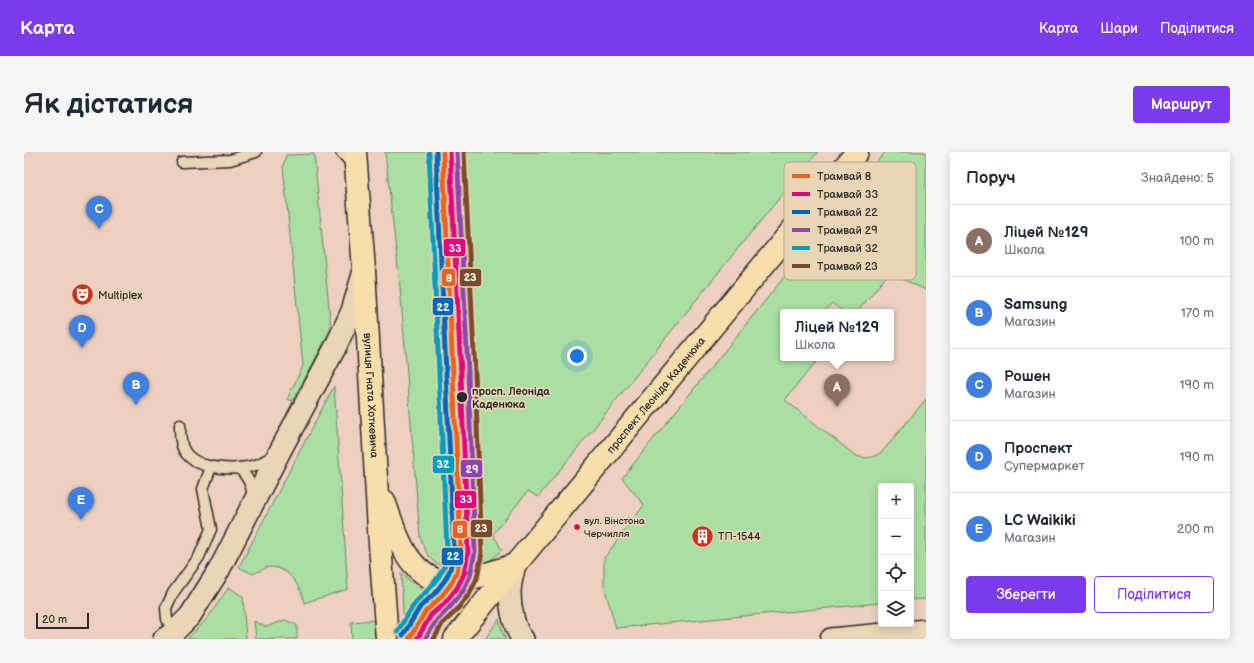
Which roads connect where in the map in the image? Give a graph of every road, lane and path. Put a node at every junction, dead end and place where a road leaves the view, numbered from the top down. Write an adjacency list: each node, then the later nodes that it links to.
1 (256, 152): 5 (lane)
2 (341, 152): 4 (lane)
3 (857, 152): 6 (highway, проспект Леоніда Каденюка)
4 (355, 160): 8 (highway, вулиця Гната Хоткевича)
5 (182, 162)
6 (849, 162)
7 (784, 240): 15 (highway, проспект Леоніда Каденюка)
8 (364, 270): 10 (street); 13 (highway, вулиця Гната Хоткевича)
9 (180, 425): 11 (lane)
10 (278, 453): 12 (lane); 14 (street)
11 (211, 467): 12 (lane); 17 (lane)
12 (239, 468): 14 (lane)
13 (376, 477): 15 (highway); 18 (highway, вулиця Гната Хоткевича)
14 (254, 501): 17 (street)
15 (515, 565): 19 (highway, проспект Леоніда Каденюка); 20 (street)
16 (926, 630): 21 (street)
17 (169, 636)
18 (387, 639)
19 (455, 639)
20 (524, 639)
21 (831, 639)

